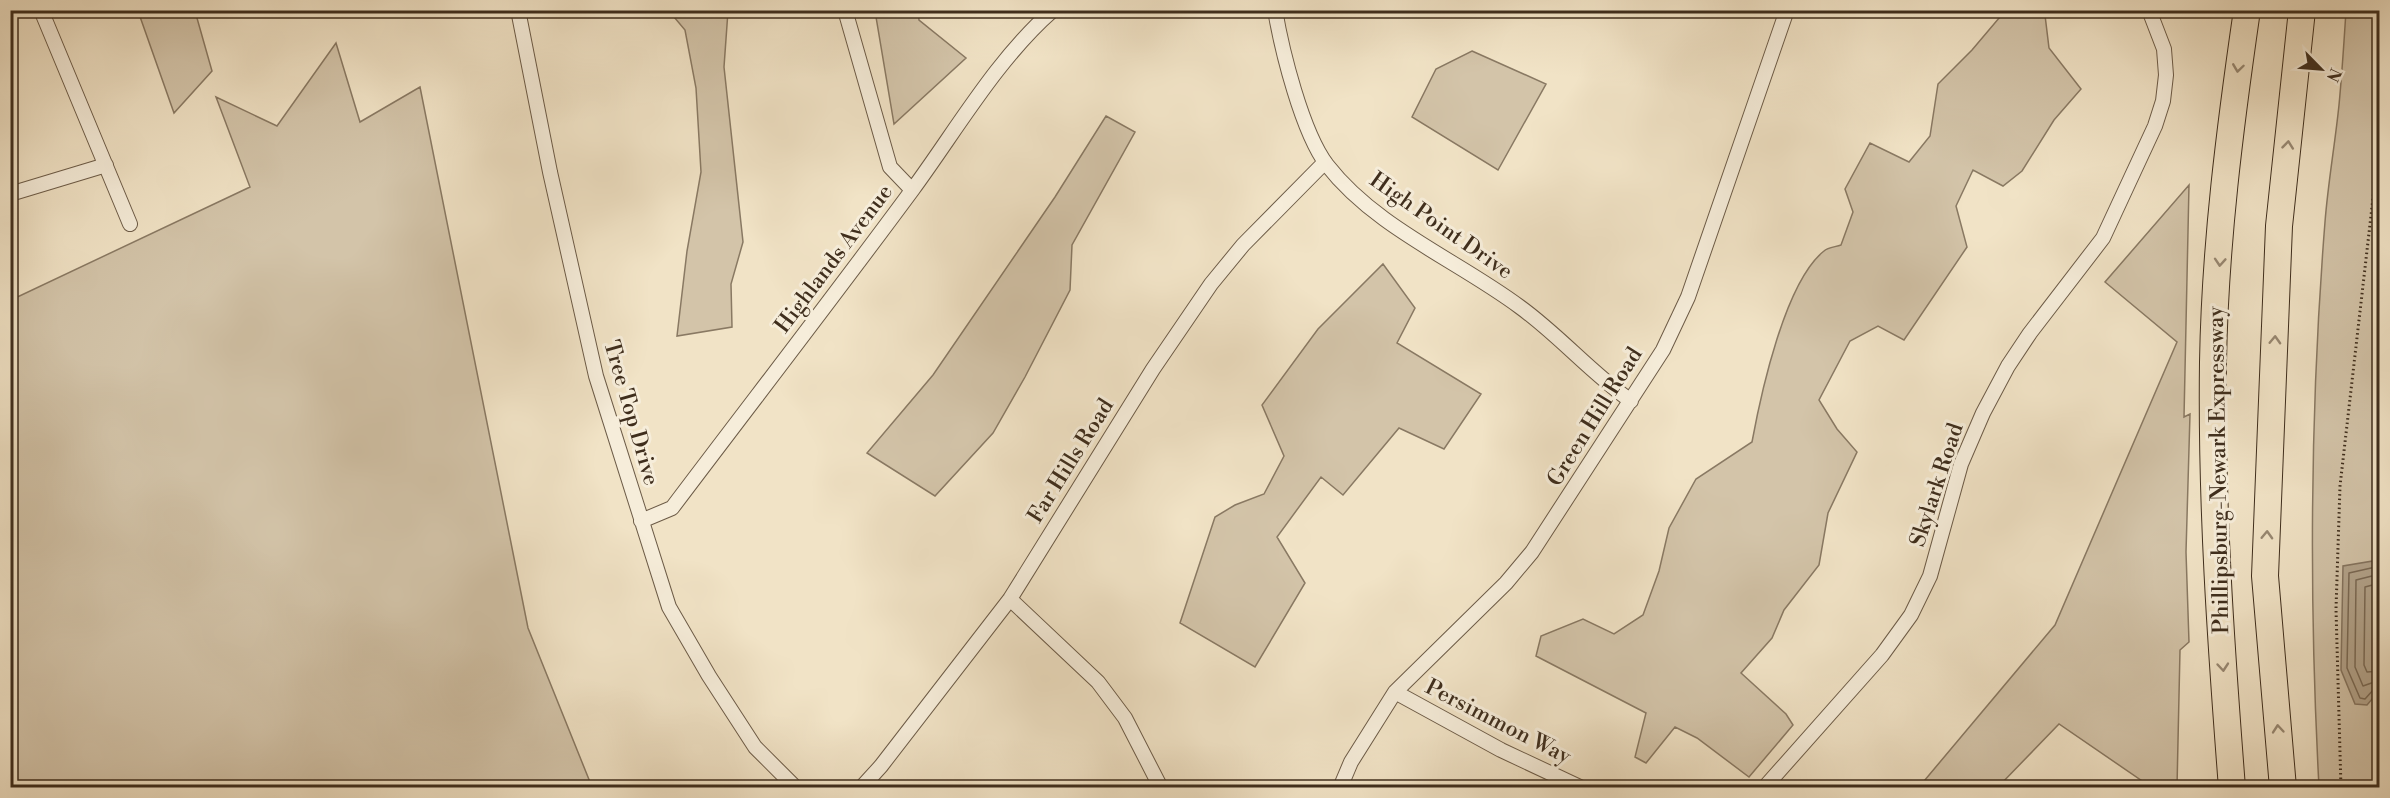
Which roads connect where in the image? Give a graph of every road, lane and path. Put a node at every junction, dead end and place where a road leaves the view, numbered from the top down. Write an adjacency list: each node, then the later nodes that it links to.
1 (41, 10): 12 (street)
2 (518, 10): 17 (street, Tree Top Drive)
3 (845, 10): 13 (street)
4 (1053, 10): 13 (street, Highlands Avenue)
5 (1275, 10): 11 (street, High Point Drive)
6 (1787, 10): 16 (street, Green Hill Road)
7 (2149, 10): 25 (street, Skylark Road)
8 (2247, 10): 26 (highway, Phillipsburg-Newark Expressway, one-way to 26)
9 (2302, 10): 27 (highway, Phillipsburg-Newark Expressway, one-way to 9)
10 (2379, 137): 28 (path)
11 (1325, 162): 16 (street, High Point Drive); 18 (street, Far Hills Road)
12 (106, 165): 14 (street); 15 (street)
13 (912, 190): 17 (street, Highlands Avenue)
14 (10, 194)
15 (130, 224)
16 (1631, 401): 19 (street, Green Hill Road)
17 (641, 520): 20 (street, Tree Top Drive)
18 (1010, 599): 21 (street, Far Hills Road); 22 (street)
19 (1395, 692): 23 (street, Green Hill Road); 24 (street, Persimmon Way)
20 (796, 788)
21 (861, 788)
22 (1161, 788)
23 (1340, 788)
24 (1582, 788)
25 (1764, 788)
26 (2232, 788)
27 (2283, 788)
28 (2341, 788)

